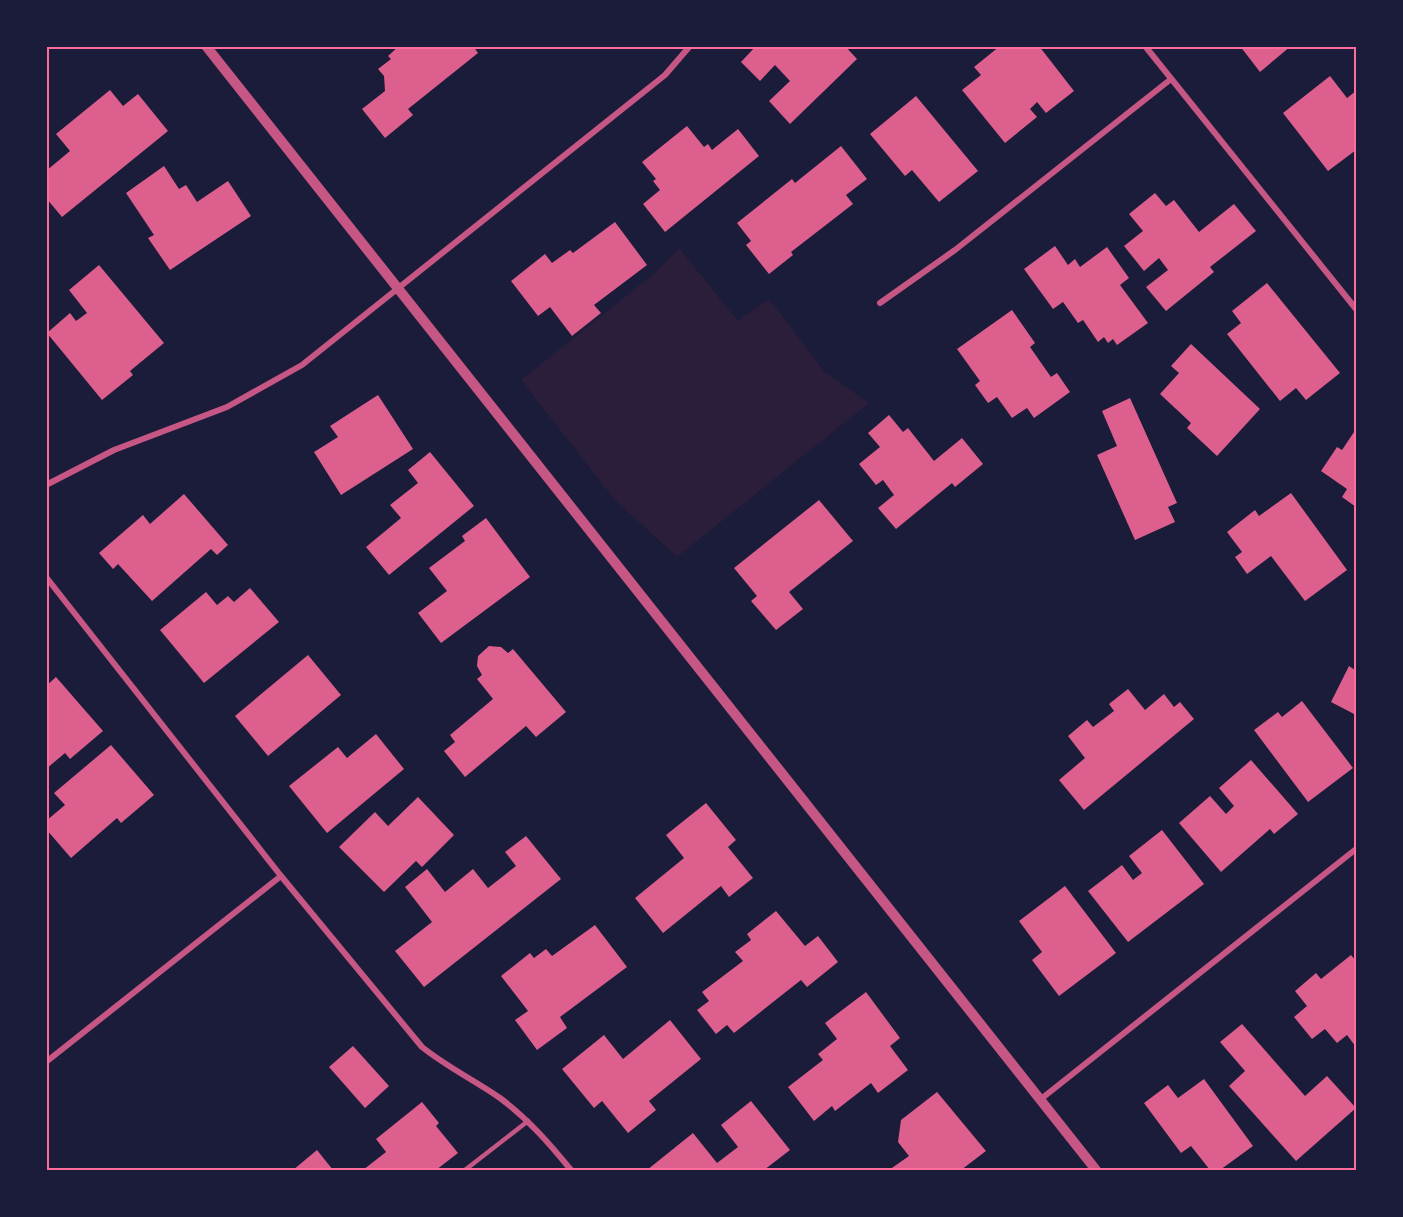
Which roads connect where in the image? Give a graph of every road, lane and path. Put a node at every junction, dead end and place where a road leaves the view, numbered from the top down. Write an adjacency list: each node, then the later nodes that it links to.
1 (206, 46): 5 (street)
2 (690, 46): 5 (street)
3 (1145, 46): 4 (street)
4 (1171, 79): 6 (street); 7 (street)
5 (397, 289): 8 (street); 13 (street)
6 (880, 303)
7 (1356, 309)
8 (46, 485)
9 (46, 577): 11 (street)
10 (1356, 849): 13 (street)
11 (281, 876): 12 (street); 14 (street)
12 (46, 1062)
13 (1041, 1099): 17 (street)
14 (528, 1121): 15 (lane); 16 (street)
15 (465, 1170)
16 (571, 1170)
17 (1096, 1170)

